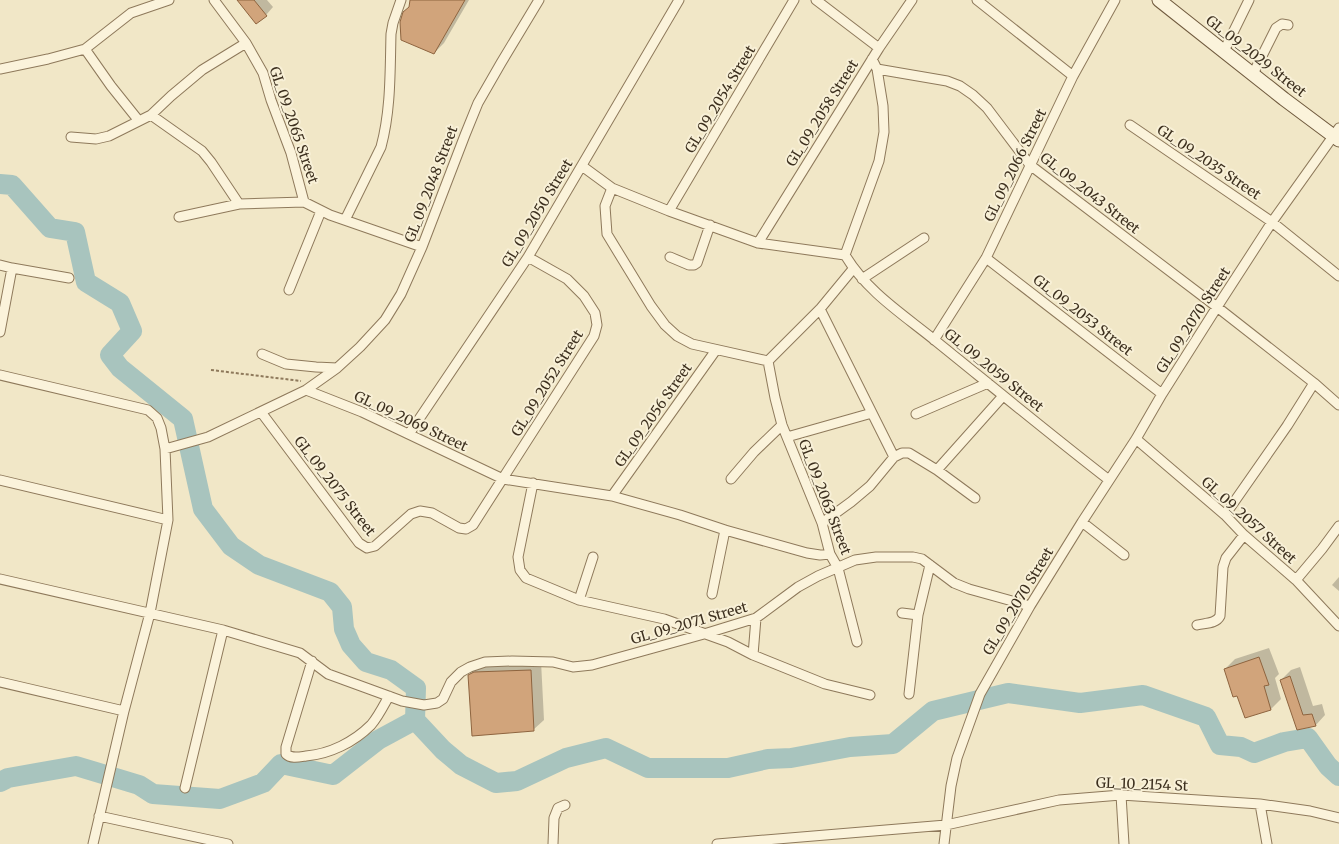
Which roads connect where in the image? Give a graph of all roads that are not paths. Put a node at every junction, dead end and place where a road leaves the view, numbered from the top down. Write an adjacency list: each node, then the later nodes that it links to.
1 (169, 0): 16 (street)
2 (214, 0): 14 (street, GL_09_2065 Street)
3 (401, 0): 36 (street)
4 (539, 0): 41 (street, GL_09_2048 Street)
5 (679, 0): 28 (street, GL_09_2050 Street)
6 (794, 0): 34 (street, GL_09_2054 Street)
7 (816, 0): 15 (street)
8 (977, 0): 22 (street)
9 (1115, 0): 22 (street, GL_09_2066 Street)
10 (1159, 0): 17 (main road, GL_09_2029 Street)
11 (1249, 0): 17 (street)
12 (908, 1): 15 (street, GL_09_2058 Street)
13 (1288, 25): 21 (street)
14 (246, 43): 23 (street); 31 (street, GL_09_2065 Street)
15 (878, 48): 18 (street, GL_09_2058 Street)
16 (85, 50): 19 (street); 24 (street)
17 (1224, 52): 21 (main road, GL_09_2029 Street)
18 (872, 59): 20 (street); 40 (street, GL_09_2058 Street)
19 (0, 69)
20 (877, 69): 29 (street, GL_09_2043 Street); 42 (street)
21 (1253, 74): 26 (main road, GL_09_2029 Street)
22 (1073, 76): 29 (street, GL_09_2066 Street)
23 (151, 115): 24 (street); 32 (street)
24 (139, 121): 27 (street)
25 (1130, 125): 37 (street, GL_09_2035 Street)
26 (1337, 135): 37 (street, GL_09_2070 Street)
27 (71, 137)
28 (582, 166): 30 (street); 43 (street, GL_09_2050 Street)
29 (1030, 166): 45 (street, GL_09_2066 Street); 53 (street, GL_09_2043 Street)
30 (612, 188): 34 (street); 57 (street)
31 (304, 202): 32 (street); 33 (street)
32 (239, 204): 35 (street)
33 (321, 211): 36 (street); 52 (street)
34 (669, 211): 38 (street)
35 (179, 217)
36 (345, 220): 41 (street)
37 (1272, 222): 49 (street, GL_09_2035 Street); 53 (street, GL_09_2070 Street)
38 (710, 225): 40 (street); 44 (street)
39 (924, 238): 51 (street)
40 (758, 242): 42 (street)
41 (422, 247): 60 (street, GL_09_2048 Street)
42 (845, 255): 48 (street, GL_09_2059 Street)
43 (528, 257): 72 (street, GL_09_2050 Street); 78 (street, GL_09_2052 Street)
44 (670, 257)
45 (986, 258): 56 (street, GL_09_2066 Street); 65 (street, GL_09_2053 Street)
46 (0, 265): 47 (street)
47 (12, 268): 50 (street); 55 (street)
48 (853, 268): 51 (street, GL_09_2059 Street); 54 (street)
49 (1339, 276)
50 (70, 278)
51 (862, 279): 56 (street, GL_09_2059 Street)
52 (290, 290)
53 (1217, 307): 63 (street, GL_09_2043 Street); 65 (street, GL_09_2070 Street)
54 (820, 309): 59 (street); 69 (street)
55 (0, 332)
56 (934, 340): 62 (street, GL_09_2059 Street)
57 (716, 350): 59 (street); 83 (street, GL_09_2056 Street)
58 (262, 354): 60 (street)
59 (768, 361): 71 (street, GL_09_2063 Street)
60 (337, 368): 64 (street, GL_09_2048 Street)
61 (0, 375): 75 (street)
62 (988, 383): 66 (street, GL_09_2059 Street); 70 (street)
63 (1314, 383): 67 (street, GL_09_2043 Street); 85 (street)
64 (306, 390): 68 (street, GL_09_2048 Street); 72 (street, GL_09_2069 Street)
65 (1162, 394): 74 (street, GL_09_2070 Street)
66 (1002, 396): 77 (street); 81 (street, GL_09_2059 Street)
67 (1339, 405)
68 (261, 412): 75 (street, GL_09_2048 Street); 78 (street, GL_09_2075 Street)
69 (872, 413): 73 (street); 76 (street)
70 (916, 414)
71 (782, 426): 73 (street, GL_09_2063 Street); 79 (street)
72 (409, 434): 78 (street, GL_09_2069 Street)
73 (787, 438): 88 (street, GL_09_2063 Street)
74 (1136, 439): 81 (street, GL_09_2070 Street); 85 (street, GL_09_2057 Street)
75 (165, 450): 86 (street)
76 (894, 457): 77 (street); 88 (street)
77 (937, 470): 84 (street)
78 (503, 479): 82 (street, GL_09_2069 Street)
79 (731, 479)
80 (0, 480): 86 (street)
81 (1109, 480): 87 (street, GL_09_2070 Street)
82 (533, 483): 83 (street, GL_09_2069 Street); 100 (street)
83 (612, 496): 90 (street, GL_09_2069 Street)
84 (975, 498)
85 (1225, 515): 91 (street, GL_09_2057 Street)
86 (168, 520): 102 (street)
87 (1082, 522): 93 (street); 101 (street, GL_09_2070 Street)
88 (822, 523): 92 (street, GL_09_2063 Street)
89 (1339, 526): 98 (street)
90 (725, 530): 92 (street, GL_09_2069 Street); 99 (street)
91 (1244, 535): 98 (street, GL_09_2057 Street); 106 (street)
92 (830, 554): 96 (street, GL_09_2063 Street)
93 (1124, 555)
94 (593, 557): 100 (street)
95 (930, 565): 96 (street, GL_09_2071 Street); 101 (street, GL_09_2071 Street); 104 (street)
96 (838, 568): 105 (street, GL_09_2071 Street); 110 (street, GL_09_2063 Street)
97 (0, 579): 102 (street)
98 (1296, 580): 107 (street, GL_09_2057 Street)
99 (712, 594)
100 (579, 600): 109 (street)
101 (1030, 606): 124 (street, GL_09_2070 Street)
102 (150, 613): 108 (street); 117 (street)
103 (902, 613): 104 (street)
104 (918, 615): 114 (street)
105 (756, 618): 109 (street, GL_09_2071 Street); 111 (street)
106 (1197, 625)
107 (1339, 626)
108 (223, 630): 112 (street); 118 (street)
109 (704, 634): 111 (street); 116 (street, GL_09_2071 Street)
110 (857, 642)
111 (753, 655): 115 (street)
112 (312, 661): 116 (street); 116 (street)
113 (0, 682): 117 (street)
114 (909, 694)
115 (870, 695)
116 (389, 696)
117 (124, 711): 122 (street)
118 (185, 788)
119 (1121, 795): 120 (street, GL_10_2154 St); 124 (street, GL_10_2154 St); 130 (street)
120 (1260, 804): 123 (street, GL_10_2154 St); 131 (street)
121 (565, 805): 127 (street)
122 (99, 816): 125 (street); 126 (street)
123 (1339, 818)
124 (946, 825): 128 (street, GL_10_2154 St); 129 (street, GL_09_2070 Street)
125 (93, 844)
126 (228, 844)
127 (553, 844)
128 (723, 844)
129 (944, 844)
130 (1124, 844)
131 (1266, 844)

